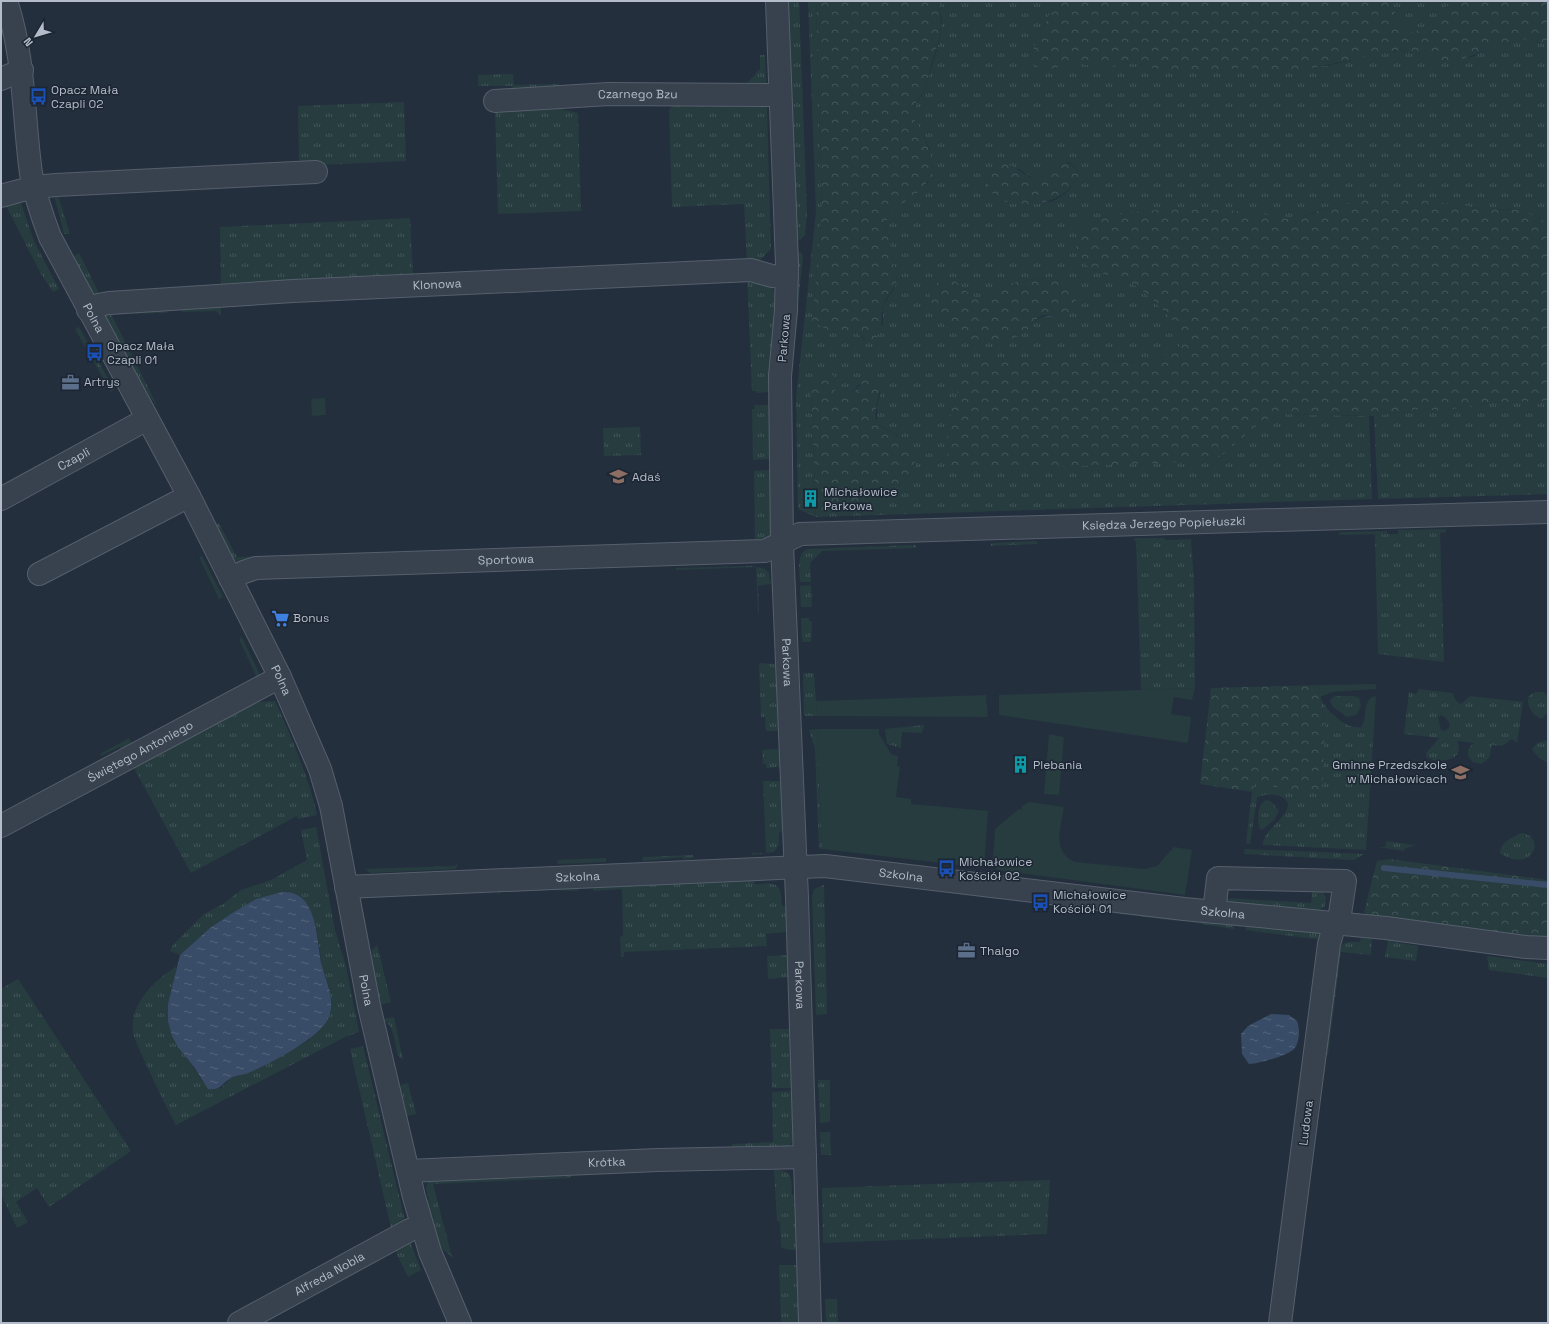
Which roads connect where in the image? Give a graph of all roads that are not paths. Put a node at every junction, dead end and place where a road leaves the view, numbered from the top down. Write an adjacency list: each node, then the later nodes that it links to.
1 (6, 1): 3 (street, Polna)
2 (777, 1): 5 (street, Parkowa)
3 (22, 70): 4 (street); 8 (street, Polna)
4 (1, 79)
5 (780, 95): 6 (street, Czarnego Bzu); 10 (street, Parkowa)
6 (495, 101)
7 (316, 172): 8 (street)
8 (34, 187): 9 (street); 11 (street, Polna)
9 (1, 196)
10 (787, 277): 11 (street, Klonowa); 16 (street, Parkowa)
11 (88, 310): 12 (street, Polna)
12 (147, 419): 13 (street, Polna); 14 (street, Czapli)
13 (188, 496): 17 (street); 18 (street, Polna)
14 (1, 499)
15 (1548, 512): 16 (street, Księdza Jerzego Popiełuszki)
16 (782, 544): 18 (street, Sportowa); 21 (street, Parkowa)
17 (39, 574)
18 (230, 578): 19 (street, Polna)
19 (280, 678): 20 (street, Świętego Antoniego); 22 (street, Polna)
20 (1, 826)
21 (795, 867): 22 (street, Szkolna); 23 (street, Szkolna); 26 (street, Parkowa)
22 (346, 887): 27 (street, Polna)
23 (1214, 912): 24 (street, Szkolna); 24 (street, Ludowa)
24 (1335, 923): 25 (street, Szkolna); 32 (street, Ludowa)
25 (1548, 948)
26 (805, 1157): 27 (street, Krótka); 31 (street, Parkowa)
27 (408, 1171): 28 (street, Polna)
28 (421, 1226): 29 (street, Alfreda Nobla); 30 (street, Polna)
29 (239, 1323)
30 (460, 1323)
31 (810, 1323)
32 (1280, 1323)

